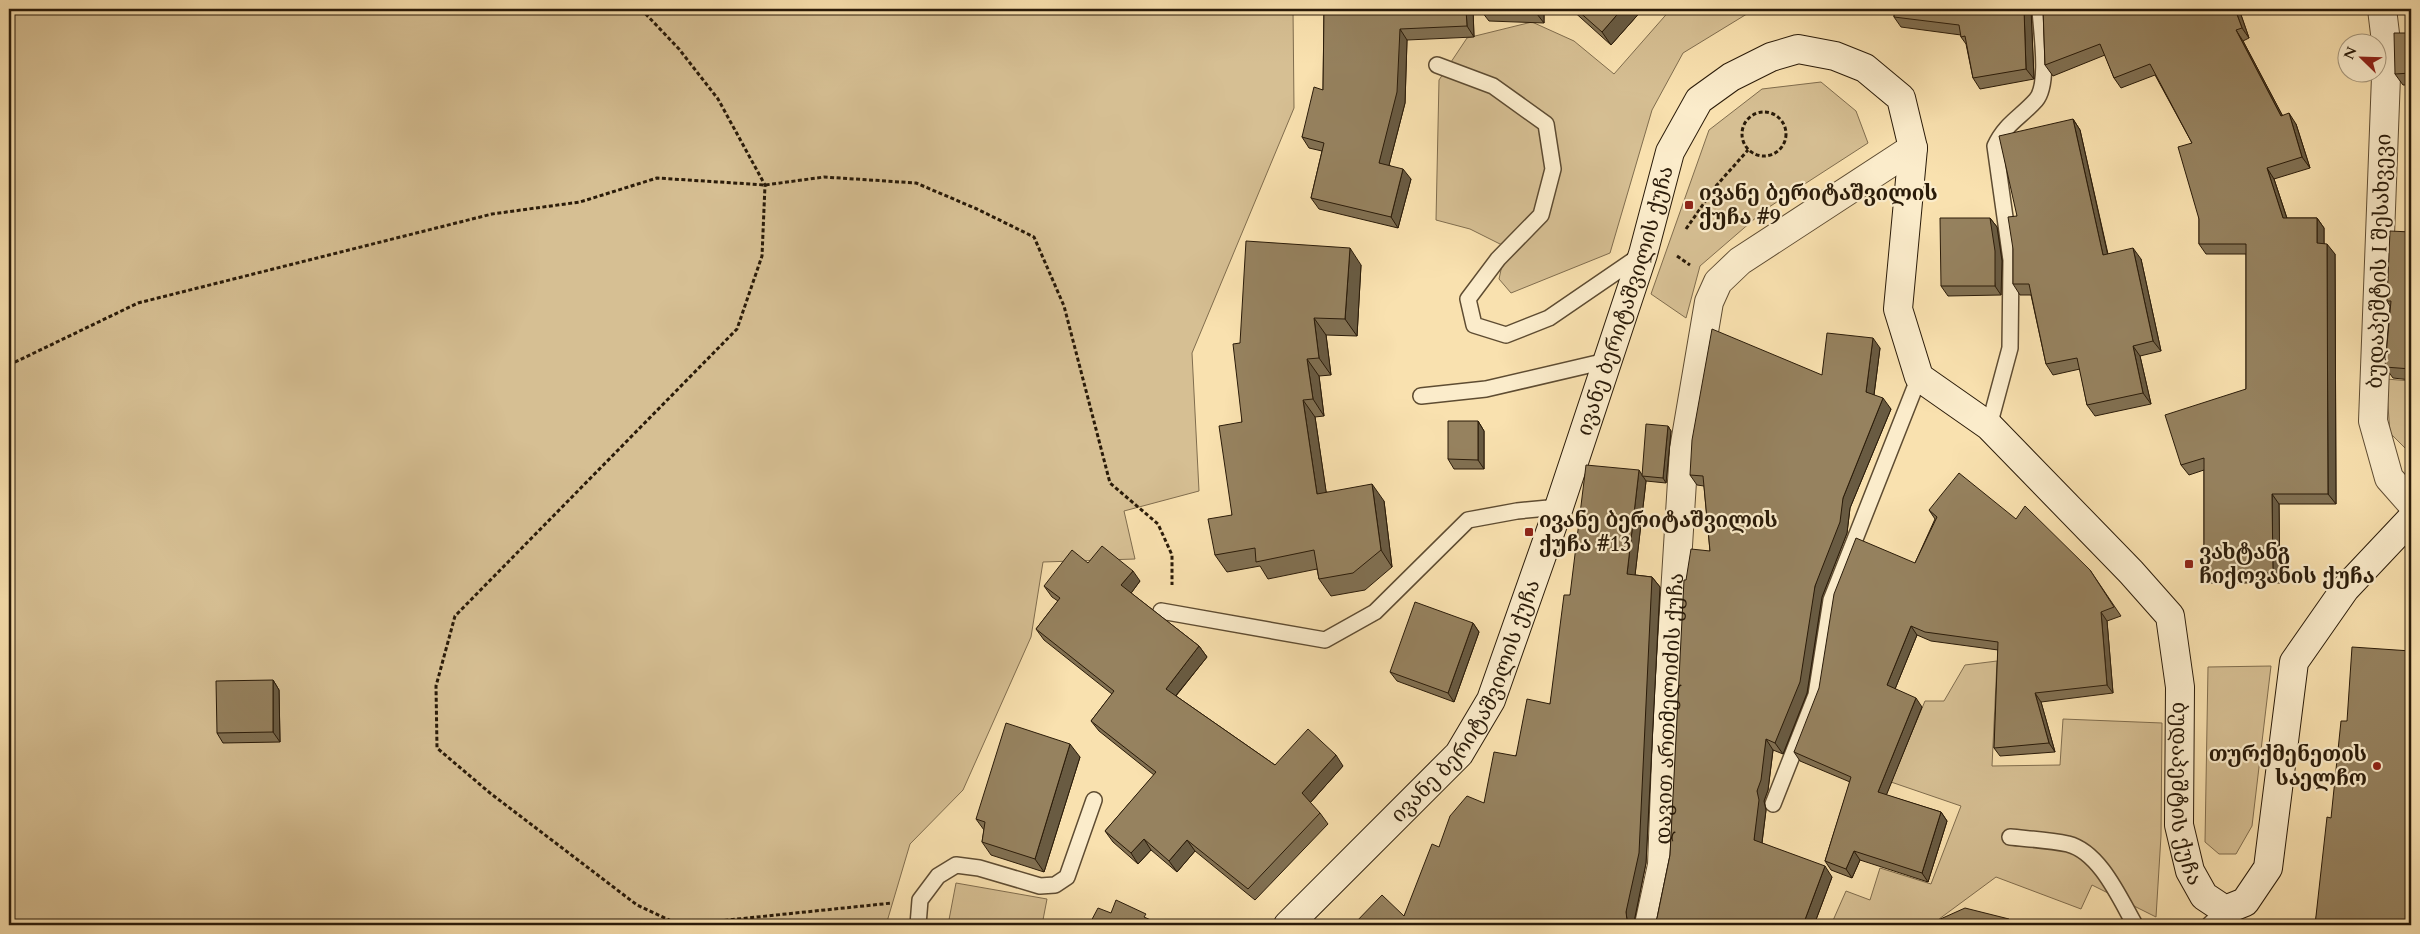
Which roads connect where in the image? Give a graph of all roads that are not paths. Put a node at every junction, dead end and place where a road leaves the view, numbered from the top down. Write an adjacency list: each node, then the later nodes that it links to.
1 (2040, 9): 9 (lane)
2 (2382, 9): 10 (main road, ბუდაპეშტის I შესახვევი)
3 (1438, 64): 5 (lane)
4 (1913, 148): 5 (main road, ივანე ბერიტაშვილის ქუჩა); 7 (main road, ივანე ბერიტაშვილის ქუჩა); 20 (main road, დავით ართმელიძის ქუჩა)
5 (1642, 254): 6 (main road, ივანე ბერიტაშვილის ქუჩა)
6 (1606, 361): 8 (lane); 11 (main road, ივანე ბერიტაშვილის ქუჩა)
7 (1920, 377): 9 (main road, ბუდაპეშტის ქუჩა); 15 (lane)
8 (1421, 396)
9 (1988, 426): 17 (main road, ბუდაპეშტის ქუჩა)
10 (2411, 503)
11 (1558, 507): 13 (lane); 19 (main road, ივანე ბერიტაშვილის ქუჩა)
12 (2411, 519): 17 (main road, ბუდაპეშტის ქუჩა)
13 (1161, 611)
14 (1094, 800): 18 (lane)
15 (1773, 804)
16 (2010, 836): 21 (lane)
17 (2221, 920)
18 (918, 925)
19 (1288, 925)
20 (1649, 925)
21 (2135, 925)

